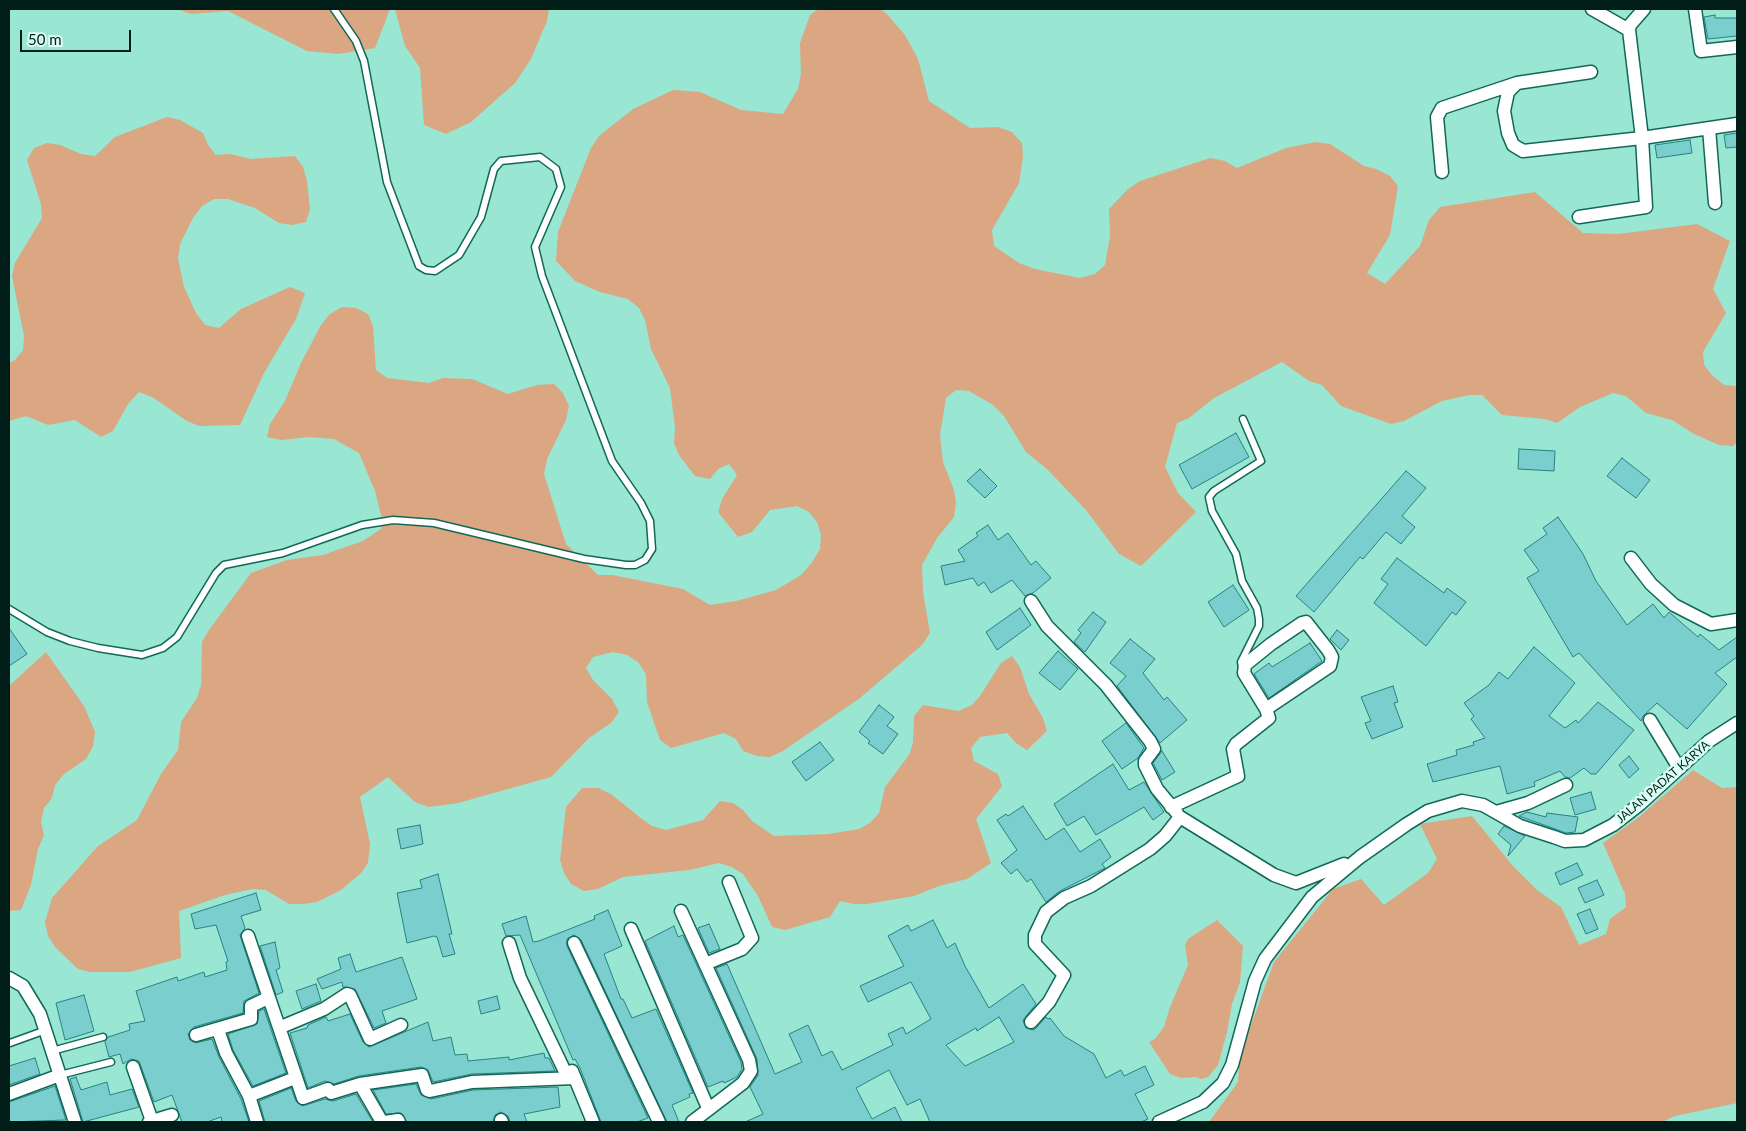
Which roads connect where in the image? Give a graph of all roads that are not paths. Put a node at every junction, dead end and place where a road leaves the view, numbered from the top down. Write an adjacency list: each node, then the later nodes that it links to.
1 (334, 9): 18 (lane)
2 (1592, 9): 5 (street)
3 (1644, 9): 5 (street)
4 (1695, 9): 6 (street)
5 (1629, 30): 11 (street)
6 (1737, 47)
7 (1591, 72): 8 (street)
8 (1516, 82): 11 (street); 12 (street)
9 (1737, 124): 10 (street)
10 (1709, 128): 11 (street); 13 (street)
11 (1642, 138): 14 (street)
12 (1442, 172)
13 (1715, 202)
14 (1580, 216)
15 (1243, 419): 20 (lane)
16 (1631, 558): 19 (street)
17 (1031, 601): 26 (street)
18 (9, 609)
19 (1737, 620)
20 (1244, 673): 21 (street); 21 (street)
21 (1266, 708): 26 (street)
22 (1650, 720): 24 (street)
23 (1737, 723): 24 (street, JALAN PADAT KARYA)
24 (1679, 768): 27 (street, JALAN PADAT KARYA)
25 (1566, 785): 27 (street)
26 (1171, 807): 28 (street)
27 (1496, 812): 29 (street, JALAN PADAT KARYA)
28 (1180, 817): 29 (street); 39 (street)
29 (1360, 857): 67 (street, JALAN PADAT KARYA)
30 (729, 882): 36 (street)
31 (681, 911): 36 (street)
32 (631, 929): 57 (street)
33 (248, 936): 38 (street)
34 (574, 943): 65 (street)
35 (509, 944): 53 (street)
36 (705, 964): 57 (street)
37 (9, 978): 42 (street)
38 (268, 998): 41 (street); 43 (street)
39 (1031, 1022)
40 (401, 1025): 41 (street)
41 (281, 1027): 52 (street)
42 (47, 1030): 47 (lane); 48 (street)
43 (218, 1030): 44 (street); 56 (street)
44 (196, 1035)
45 (103, 1037): 48 (lane)
46 (560, 1042): 53 (street)
47 (10, 1043)
48 (52, 1051): 51 (street)
49 (111, 1062): 51 (lane)
50 (134, 1067): 60 (street)
51 (60, 1076): 55 (street); 59 (street)
52 (296, 1078): 54 (street); 56 (street)
53 (572, 1078): 54 (street); 64 (street)
54 (360, 1084): 62 (street)
55 (9, 1094)
56 (249, 1096): 61 (street)
57 (708, 1108): 66 (street)
58 (172, 1115): 60 (street)
59 (75, 1122)
60 (150, 1122)
61 (257, 1122)
62 (384, 1122): 63 (street)
63 (399, 1122)
64 (593, 1122)
65 (659, 1122)
66 (692, 1122)
67 (1159, 1122)

